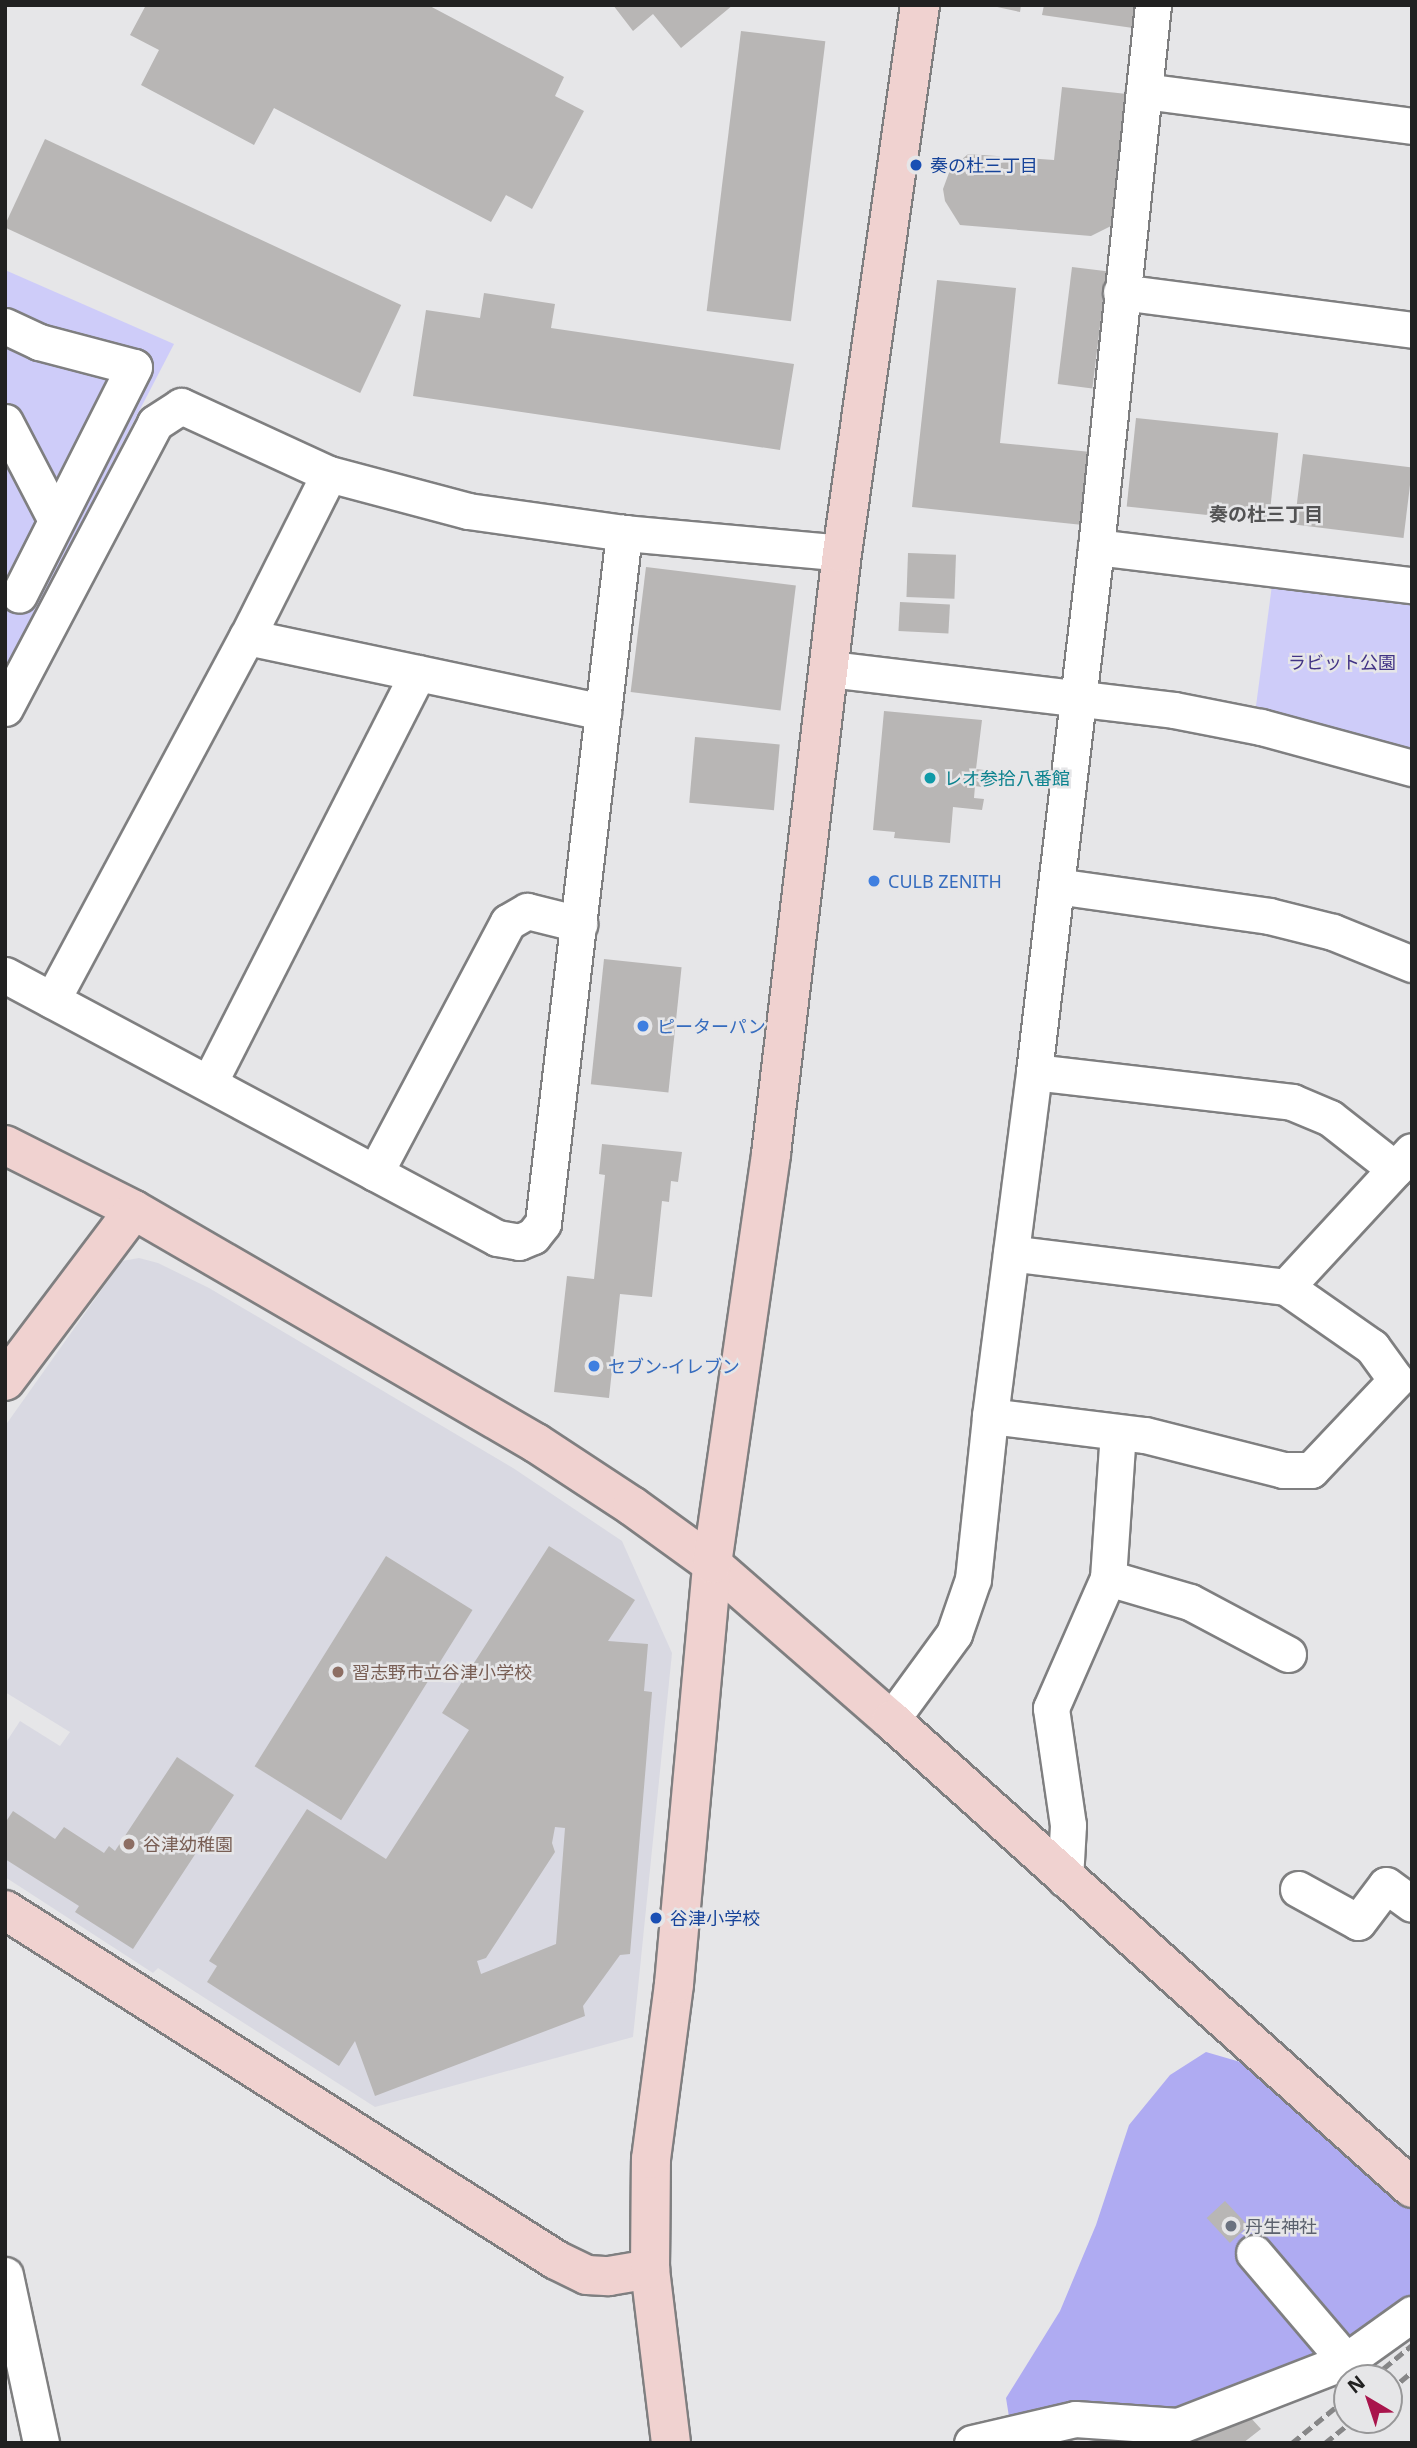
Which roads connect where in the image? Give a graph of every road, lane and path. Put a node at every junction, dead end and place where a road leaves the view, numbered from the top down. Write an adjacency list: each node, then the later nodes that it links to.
1 (920, 5): 13 (street)
2 (1153, 5): 3 (street)
3 (1144, 91): 4 (street); 5 (street)
4 (1412, 126)
5 (1121, 292): 7 (street); 12 (street)
6 (5, 326): 10 (street)
7 (1412, 330)
8 (5, 422): 10 (street)
9 (329, 474): 11 (street); 16 (street); 20 (street)
10 (56, 520): 14 (street)
11 (624, 533): 13 (street); 21 (street)
12 (1096, 547): 15 (street); 19 (street)
13 (842, 552): 17 (street)
14 (5, 562)
15 (1412, 585)
16 (247, 637): 18 (street); 27 (street)
17 (830, 669): 19 (street); 39 (street)
18 (418, 673): 21 (street); 29 (street)
19 (1077, 696): 22 (street); 23 (street)
20 (5, 708)
21 (603, 712): 24 (street)
22 (1412, 768)
23 (1056, 886): 25 (street); 28 (street)
24 (579, 924): 32 (street); 32 (street)
25 (1412, 964)
26 (5, 975): 27 (street)
27 (52, 1000): 29 (street)
28 (1034, 1072): 31 (street); 34 (street)
29 (209, 1083): 32 (street)
30 (5, 1145): 33 (street)
31 (1403, 1160): 35 (street)
32 (375, 1173)
33 (134, 1210): 36 (street); 39 (street)
34 (1011, 1253): 35 (street); 37 (street)
35 (1286, 1287): 38 (street)
36 (5, 1381)
37 (990, 1416): 38 (street); 42 (street)
38 (1118, 1433): 40 (street)
39 (712, 1564): 42 (street); 49 (street)
40 (1108, 1578): 41 (street); 43 (street)
41 (1288, 1654)
42 (891, 1720): 43 (street)
43 (1065, 1878): 47 (street)
44 (1298, 1889): 45 (street)
45 (1412, 1904)
46 (5, 1910): 49 (street)
47 (1412, 2188)
48 (1254, 2253): 52 (street)
49 (650, 2269): 54 (street)
50 (5, 2275): 53 (street)
51 (1412, 2314): 52 (street)
52 (1346, 2361): 55 (street)
53 (41, 2443)
54 (671, 2443)
55 (972, 2443)

